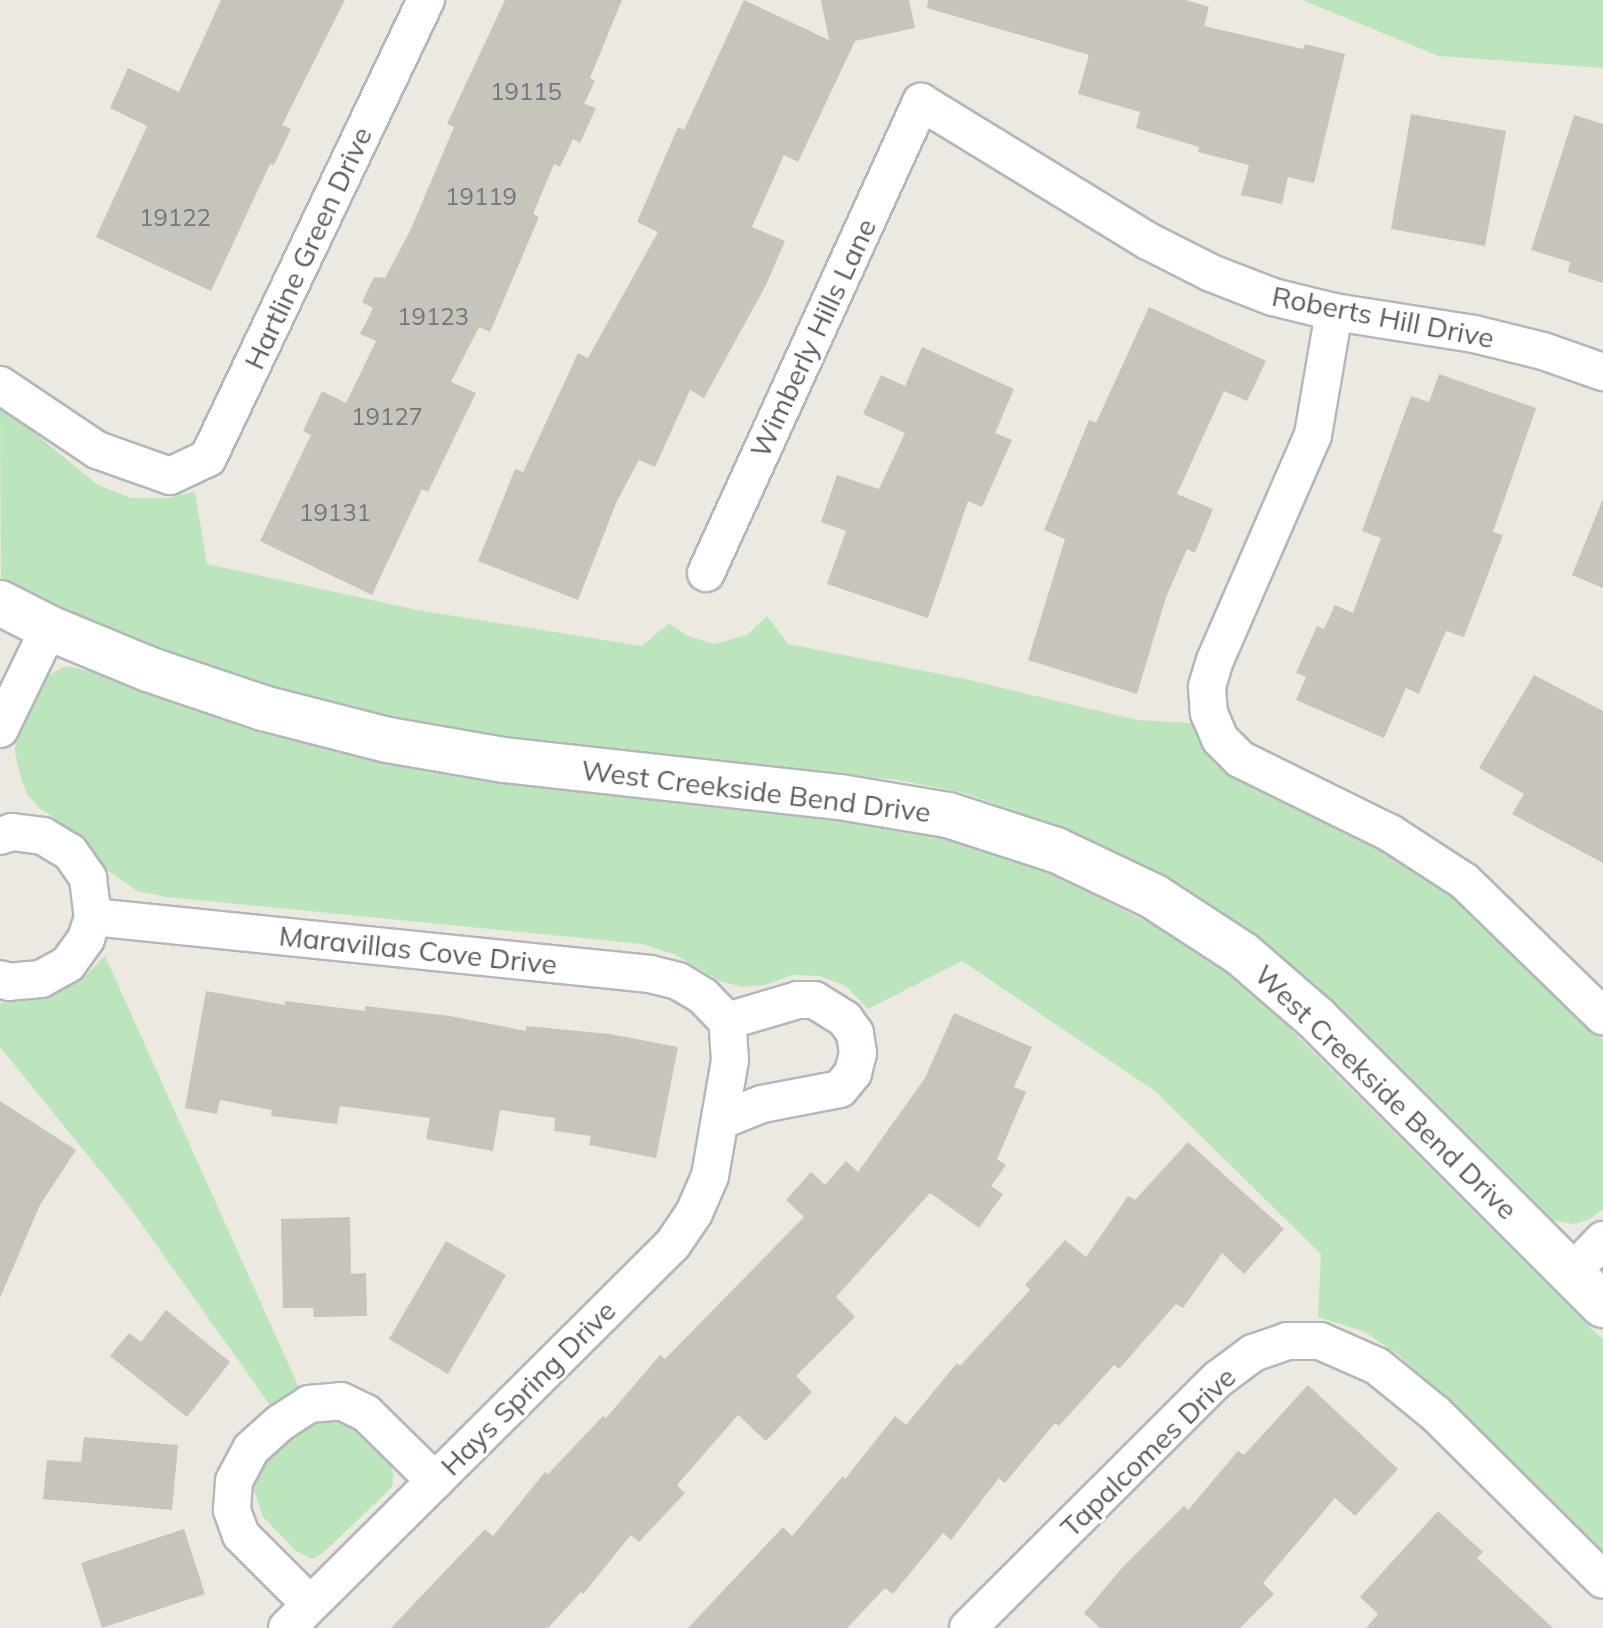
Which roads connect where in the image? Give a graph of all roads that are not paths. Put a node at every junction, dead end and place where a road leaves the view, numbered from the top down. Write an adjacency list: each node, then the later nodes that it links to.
1 (426, 0): 5 (street, Hartline Green Drive)
2 (921, 102): 3 (street, Roberts Hill Drive); 6 (street, Wimberly Hills Lane)
3 (1334, 312): 4 (street, Roberts Hill Drive); 13 (street)
4 (1603, 372)
5 (0, 385)
6 (706, 573)
7 (0, 603): 8 (street, West Creekside Bend Drive)
8 (49, 628): 9 (street); 17 (street, West Creekside Bend Drive)
9 (0, 729)
10 (1, 832): 11 (street)
11 (93, 917): 12 (street); 14 (street, Maravillas Cove Drive)
12 (0, 979)
13 (1603, 1016)
14 (727, 1021): 15 (street, Hays Spring Drive); 15 (street)
15 (722, 1120): 19 (street, Hays Spring Drive)
16 (1603, 1240): 17 (street)
17 (1571, 1273): 18 (street, West Creekside Bend Drive)
18 (1603, 1305)
19 (435, 1481): 21 (street, Hays Spring Drive); 21 (street)
20 (1603, 1580): 22 (street, Tapalcomes Drive)
21 (299, 1616)
22 (968, 1628)

